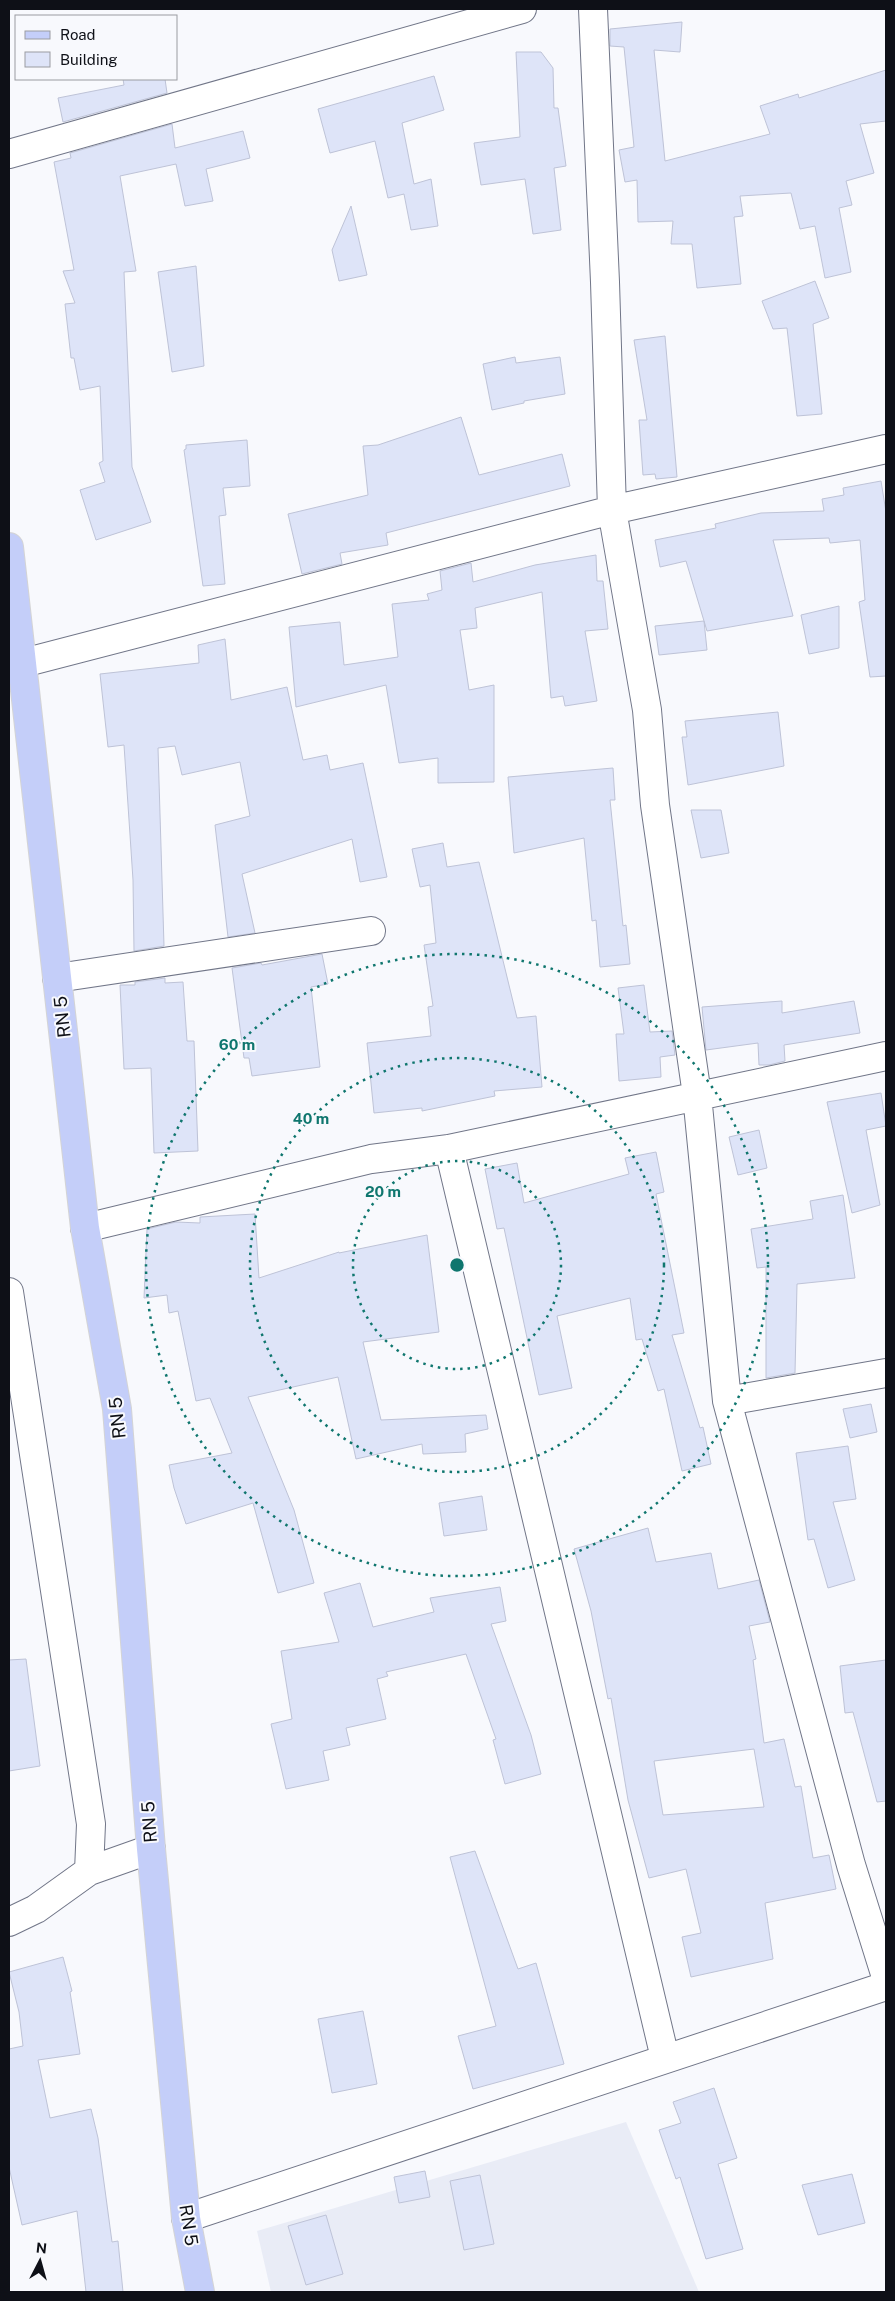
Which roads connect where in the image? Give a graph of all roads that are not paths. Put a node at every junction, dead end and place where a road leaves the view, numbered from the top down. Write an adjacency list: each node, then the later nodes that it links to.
1 (522, 9): 3 (street)
2 (593, 9): 5 (street)
3 (9, 154)
4 (886, 449): 5 (street)
5 (612, 510): 7 (street); 11 (street)
6 (9, 547): 7 (main road, RN 5 / RN 5)
7 (23, 663): 9 (main road, RN 5 / RN 5)
8 (371, 931): 9 (street)
9 (57, 978): 13 (main road, RN 5 / RN 5)
10 (886, 1056): 11 (street)
11 (697, 1095): 12 (street); 16 (street)
12 (449, 1149): 13 (street); 22 (street)
13 (86, 1228): 17 (main road, RN 5 / RN 5)
14 (9, 1292): 18 (street)
15 (886, 1373): 16 (street)
16 (727, 1400): 20 (street)
17 (151, 1849): 18 (street); 23 (main road, RN 5 / RN 5)
18 (89, 1871): 19 (street)
19 (9, 1922)
20 (886, 1977)
21 (886, 1986): 22 (street)
22 (665, 2058): 23 (street)
23 (186, 2218): 24 (main road, RN 5 / RN 5)
24 (200, 2292)

